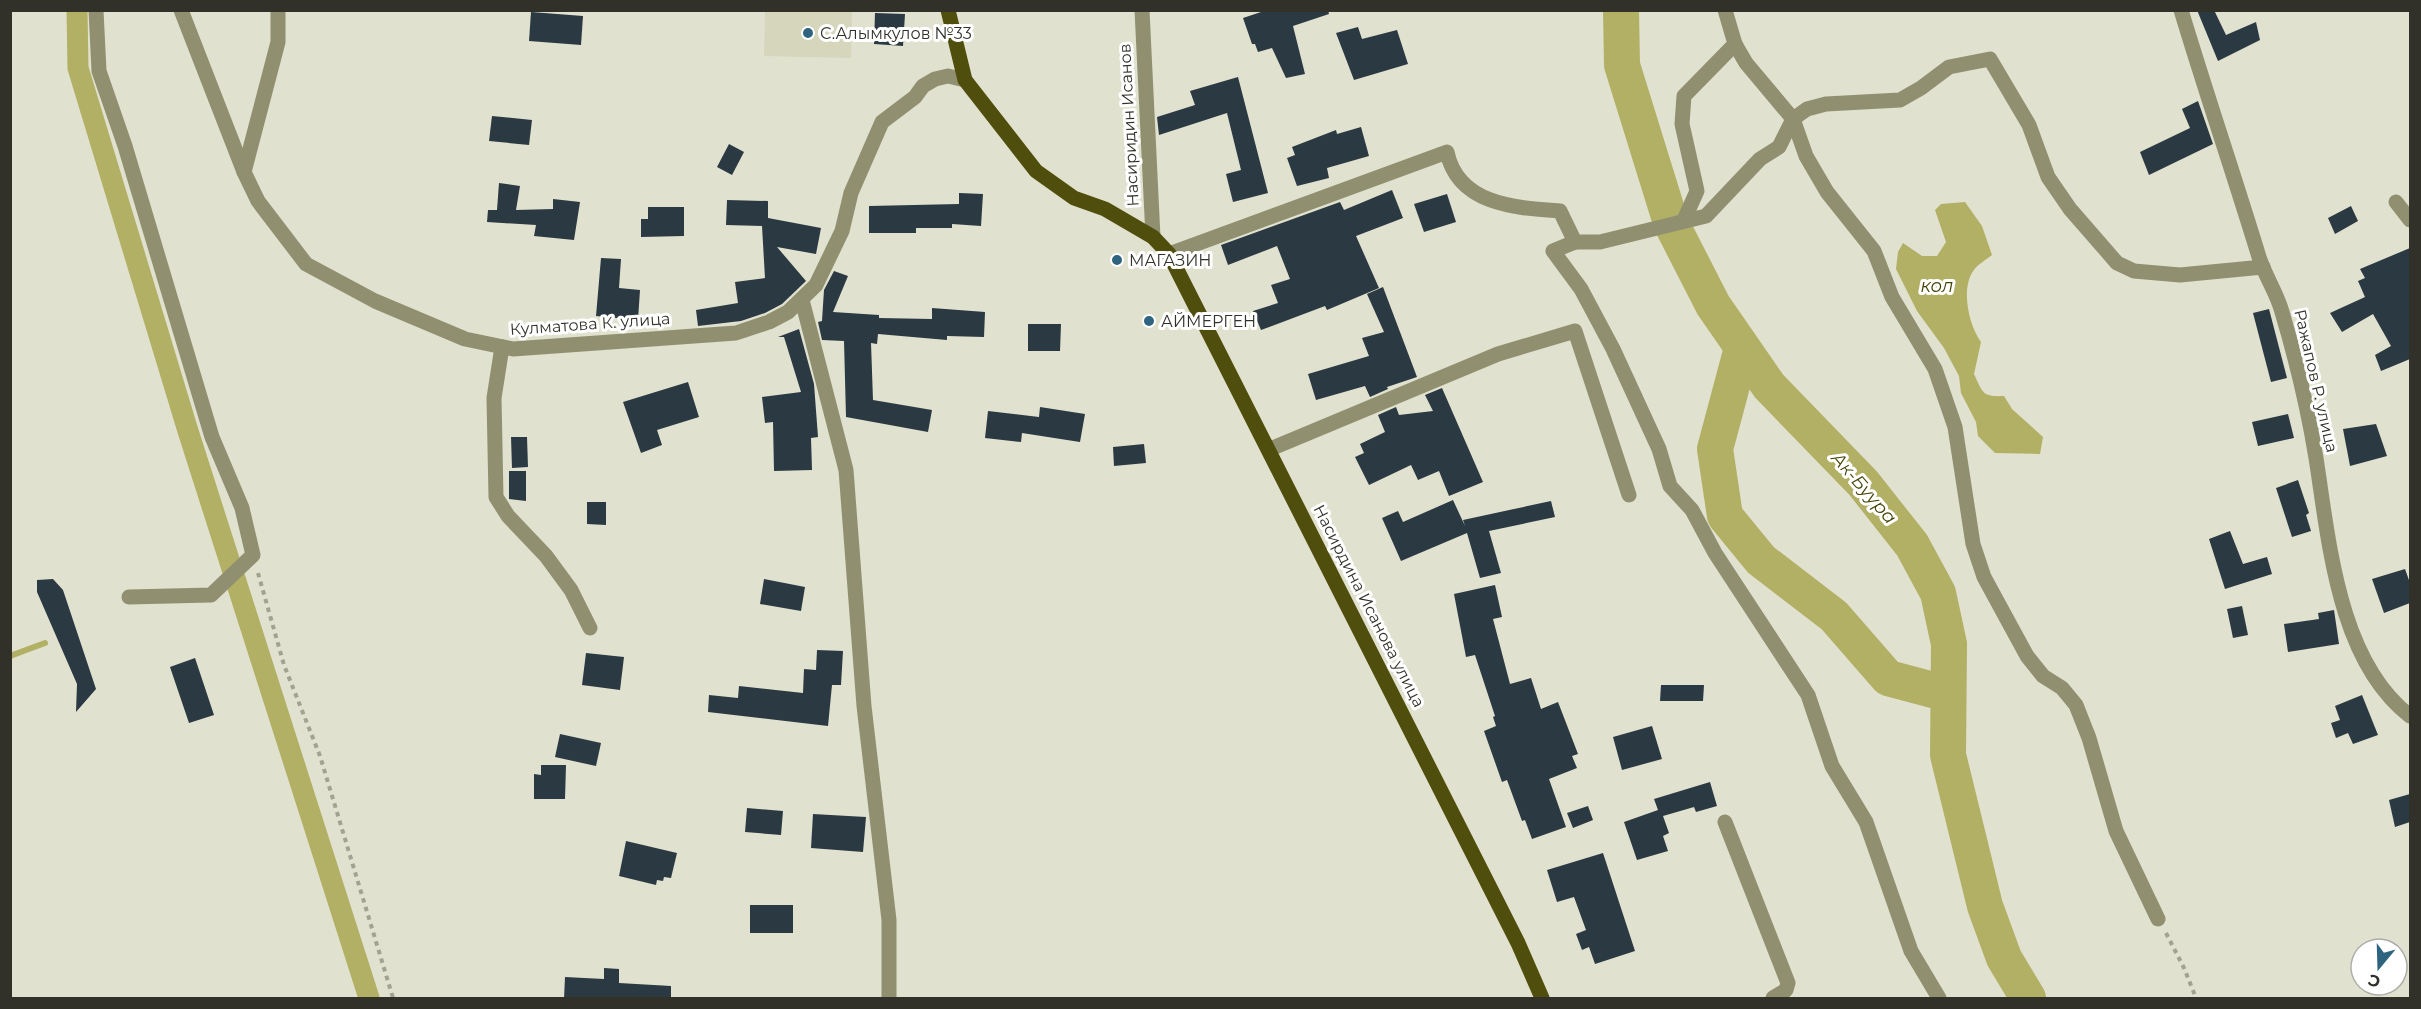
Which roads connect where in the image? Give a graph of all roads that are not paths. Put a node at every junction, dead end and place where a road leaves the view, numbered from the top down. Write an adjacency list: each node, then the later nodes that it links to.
1 (96, 10): 23 (street)
2 (181, 10): 11 (street, Кулматова К. улица)
3 (278, 10): 11 (street)
4 (948, 10): 9 (main road)
5 (1142, 10): 15 (street, Насиридин Исанов)
6 (1725, 10): 8 (street)
7 (2181, 10): 18 (street, Ражапов Р. улица)
8 (1735, 44): 10 (street); 13 (street)
9 (965, 81): 15 (main road, Насирдина Исанова улица); 19 (street, Кулматова К. улица)
10 (1793, 119): 13 (street); 18 (street); 27 (street)
11 (244, 172): 20 (street, Кулматова К. улица)
12 (2396, 202): 14 (street)
13 (1684, 220): 16 (street)
14 (2410, 220)
15 (1153, 237): 17 (main road, Насирдина Исанова улица)
16 (1575, 242): 17 (street); 31 (street)
17 (1169, 254): 21 (main road, Насирдина Исанова улица)
18 (2263, 267): 25 (street, Ражапов Р. улица)
19 (802, 300): 20 (street, Кулматова К. улица); 28 (street)
20 (502, 347): 24 (street)
21 (1270, 449): 22 (street); 29 (main road, Насирдина Исанова улица)
22 (1629, 495)
23 (129, 597)
24 (590, 628)
25 (2410, 716)
26 (1725, 822): 30 (street)
27 (2158, 919)
28 (889, 999)
29 (1542, 999)
30 (1773, 999)
31 (1939, 999)

